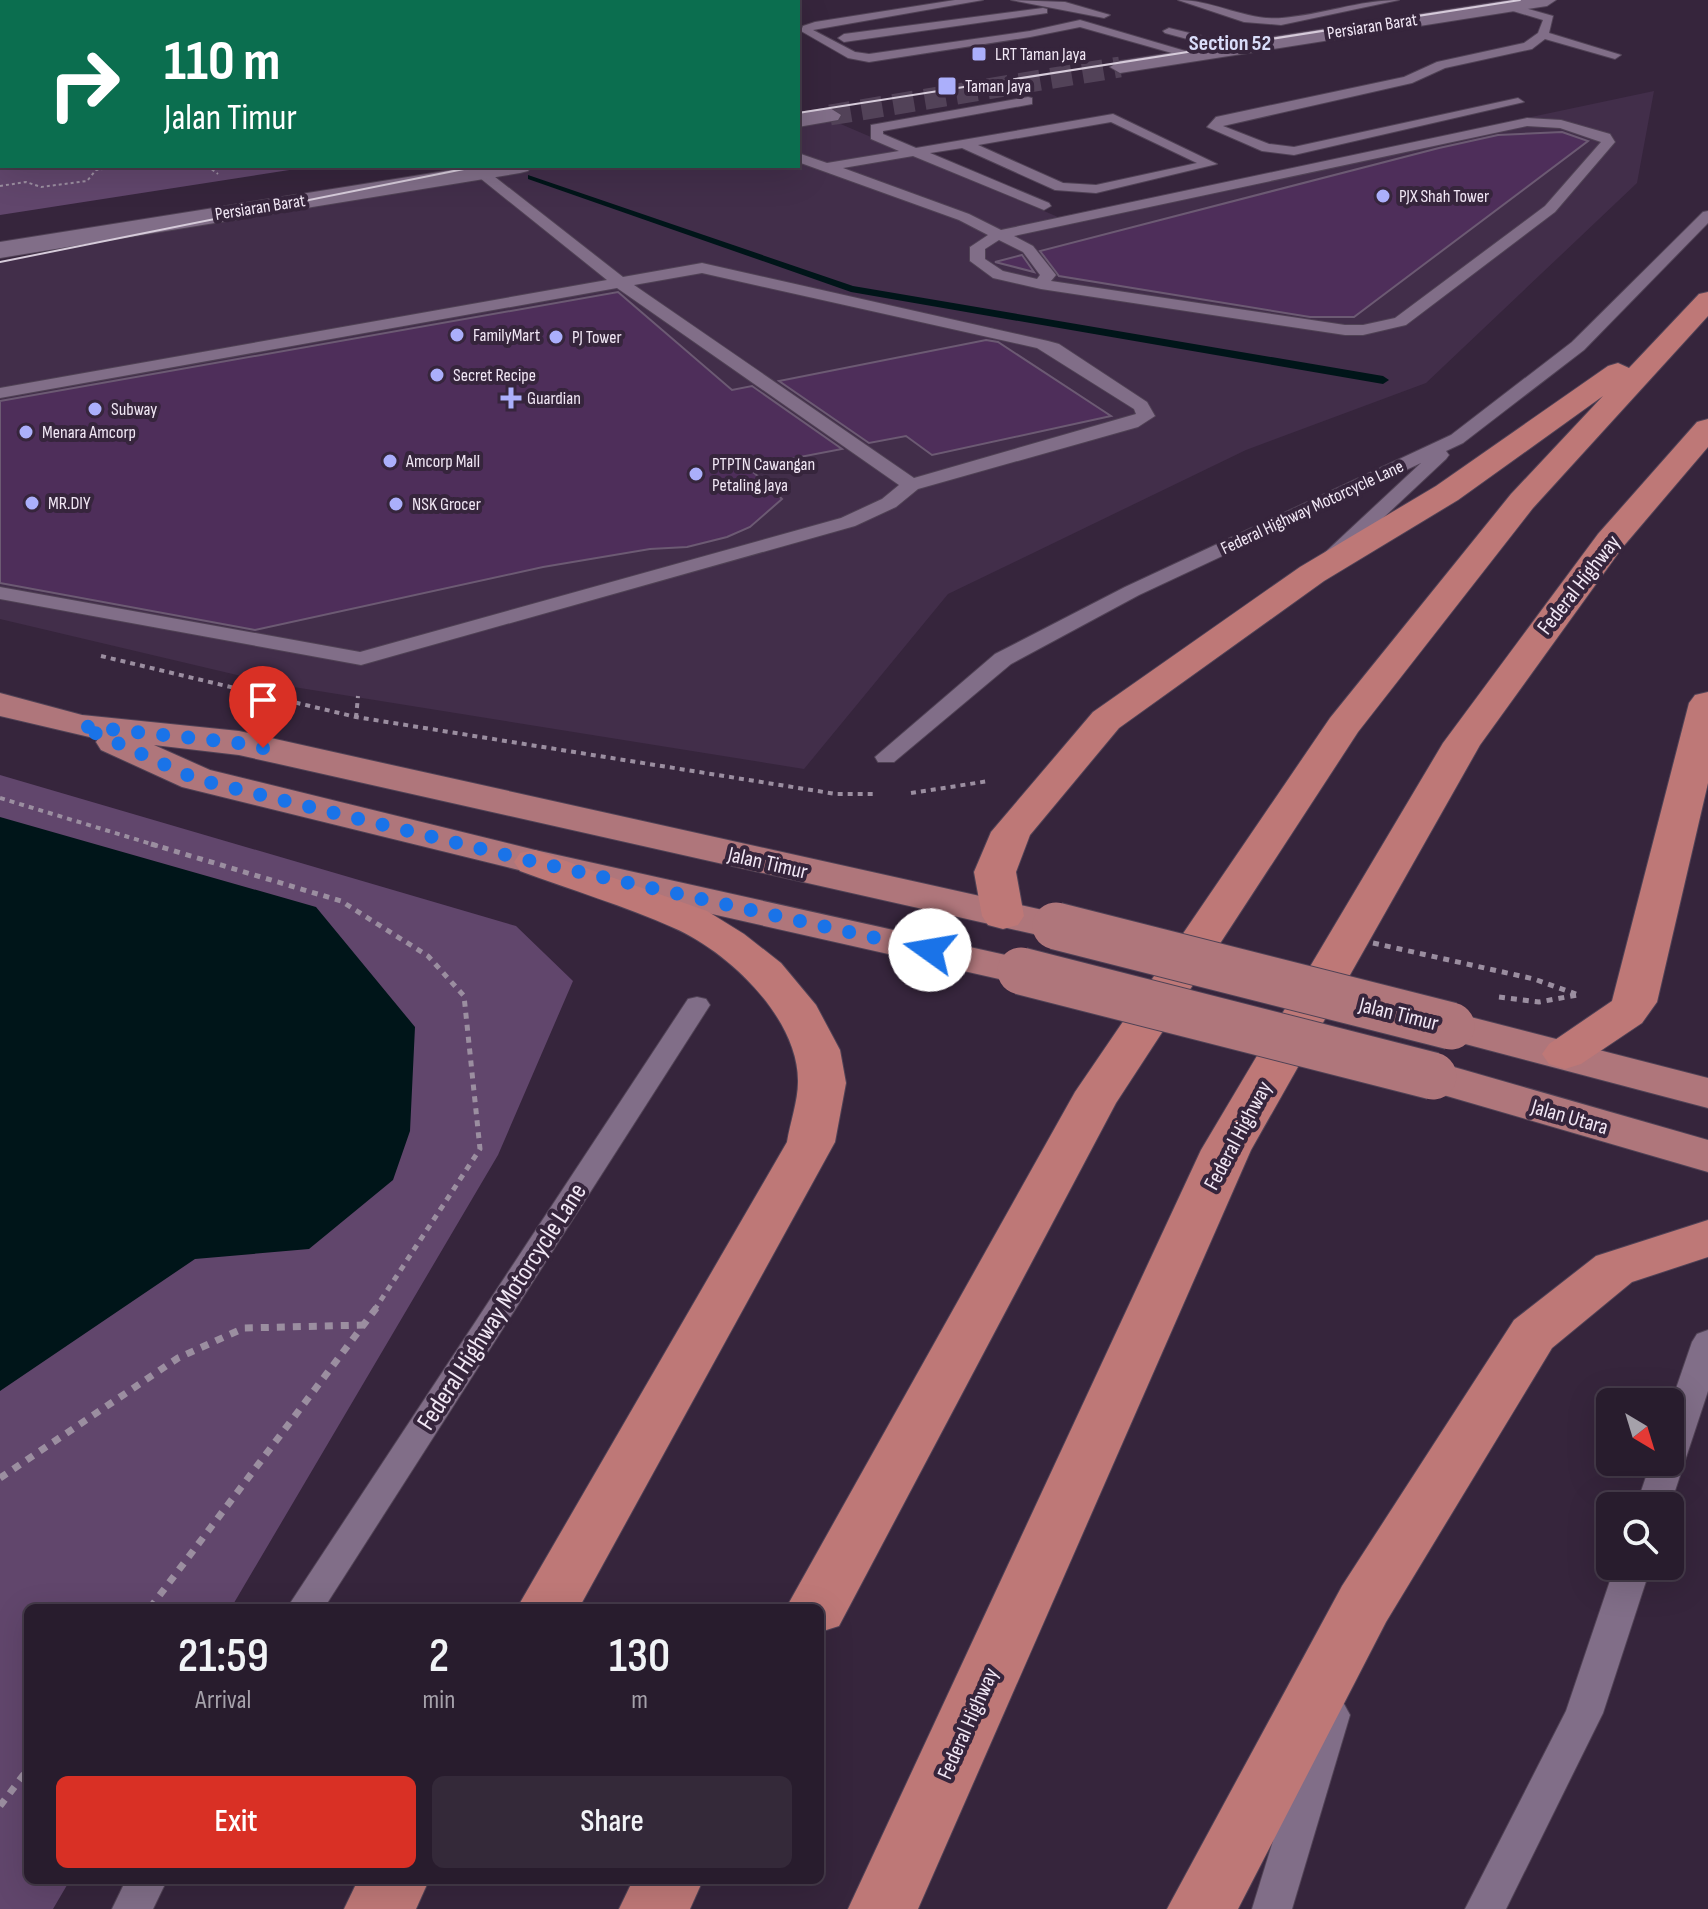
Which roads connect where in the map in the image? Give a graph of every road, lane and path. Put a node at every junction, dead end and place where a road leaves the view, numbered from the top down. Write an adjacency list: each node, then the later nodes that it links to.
1 (651, 0): 2 (lane)
2 (673, 0)
3 (977, 0): 17 (lane)
4 (1007, 0): 10 (lane)
5 (1017, 0): 11 (lane)
6 (1187, 0): 7 (lane)
7 (1393, 0)
8 (1547, 0): 9 (street, Persiaran Barat)
9 (1507, 6): 14 (lane); 16 (street, Persiaran Barat)
10 (1043, 11): 12 (lane); 17 (lane)
11 (1111, 16)
12 (1065, 18): 13 (lane); 19 (lane)
13 (1080, 23): 15 (lane); 19 (lane)
14 (1543, 35): 20 (lane); 22 (lane)
15 (1158, 36): 18 (street, Persiaran Barat); 18 (street, Persiaran Barat)
16 (1291, 39): 18 (street, Persiaran Barat); 18 (street, Persiaran Barat)
17 (824, 40): 19 (lane)
18 (1196, 47)
19 (840, 49)
20 (1615, 55)
21 (1028, 101): 26 (lane)
22 (1518, 102)
23 (800, 108): 24 (street)
24 (830, 115)
25 (965, 144): 25 (lane); 26 (lane)
26 (917, 152): 30 (lane); 33 (lane)
27 (800, 158): 30 (lane)
28 (110, 168): 32 (path)
29 (376, 168): 35 (street, Persiaran Barat)
30 (823, 168): 36 (lane)
31 (476, 169): 37 (street, Persiaran Barat); 38 (lane)
32 (0, 186)
33 (1044, 206)
34 (1708, 215): 43 (lane, Federal Highway Motorcycle Lane)
35 (0, 228)
36 (998, 235): 39 (lane); 39 (lane); 39 (lane)
37 (0, 250)
38 (618, 281): 41 (lane); 44 (lane); 44 (lane)
39 (1041, 284)
40 (1697, 313): 45 (highway); 75 (highway)
41 (0, 393)
42 (1708, 428): 85 (highway, Federal Highway)
43 (1457, 439): 45 (lane); 53 (lane, Federal Highway Motorcycle Lane)
44 (911, 485): 48 (lane)
45 (1312, 574): 60 (highway)
46 (0, 593): 48 (lane)
47 (93, 654): 51 (path)
48 (361, 659): 51 (path)
49 (1708, 703): 62 (highway)
50 (0, 704): 52 (main road, Jalan Timur)
51 (356, 717): 54 (path); 56 (path)
52 (80, 726): 54 (main road, Jalan Timur); 59 (main road, Jalan Timur)
53 (886, 757)
54 (336, 765): 60 (main road, Jalan Timur)
55 (994, 781): 57 (path)
56 (875, 794)
57 (902, 794)
58 (0, 798): 67 (path)
59 (535, 862): 63 (main road, Jalan Timur, bridge); 74 (highway)
60 (1003, 916): 62 (main road, Jalan Timur, bridge)
61 (697, 1005): 73 (lane, Federal Highway Motorcycle Lane)
62 (1565, 1054): 64 (main road)
63 (1433, 1076): 65 (main road, Jalan Utara)
64 (1708, 1093)
65 (1708, 1156)
66 (1708, 1238): 76 (highway)
67 (365, 1325): 70 (path); 72 (path)
68 (1708, 1342): 69 (lane)
69 (1684, 1413)
70 (0, 1478)
71 (1628, 1580): 88 (lane)
72 (153, 1604)
73 (308, 1604)
74 (550, 1604)
75 (819, 1604)
76 (1364, 1604): 86 (highway); 87 (lane)
77 (24, 1774): 78 (path)
78 (0, 1806)
79 (145, 1884): 82 (lane)
80 (393, 1884): 83 (highway)
81 (667, 1884): 84 (highway)
82 (132, 1909)
83 (379, 1909)
84 (654, 1909)
85 (883, 1909)
86 (1202, 1909)
87 (1272, 1909)
88 (1485, 1909)

